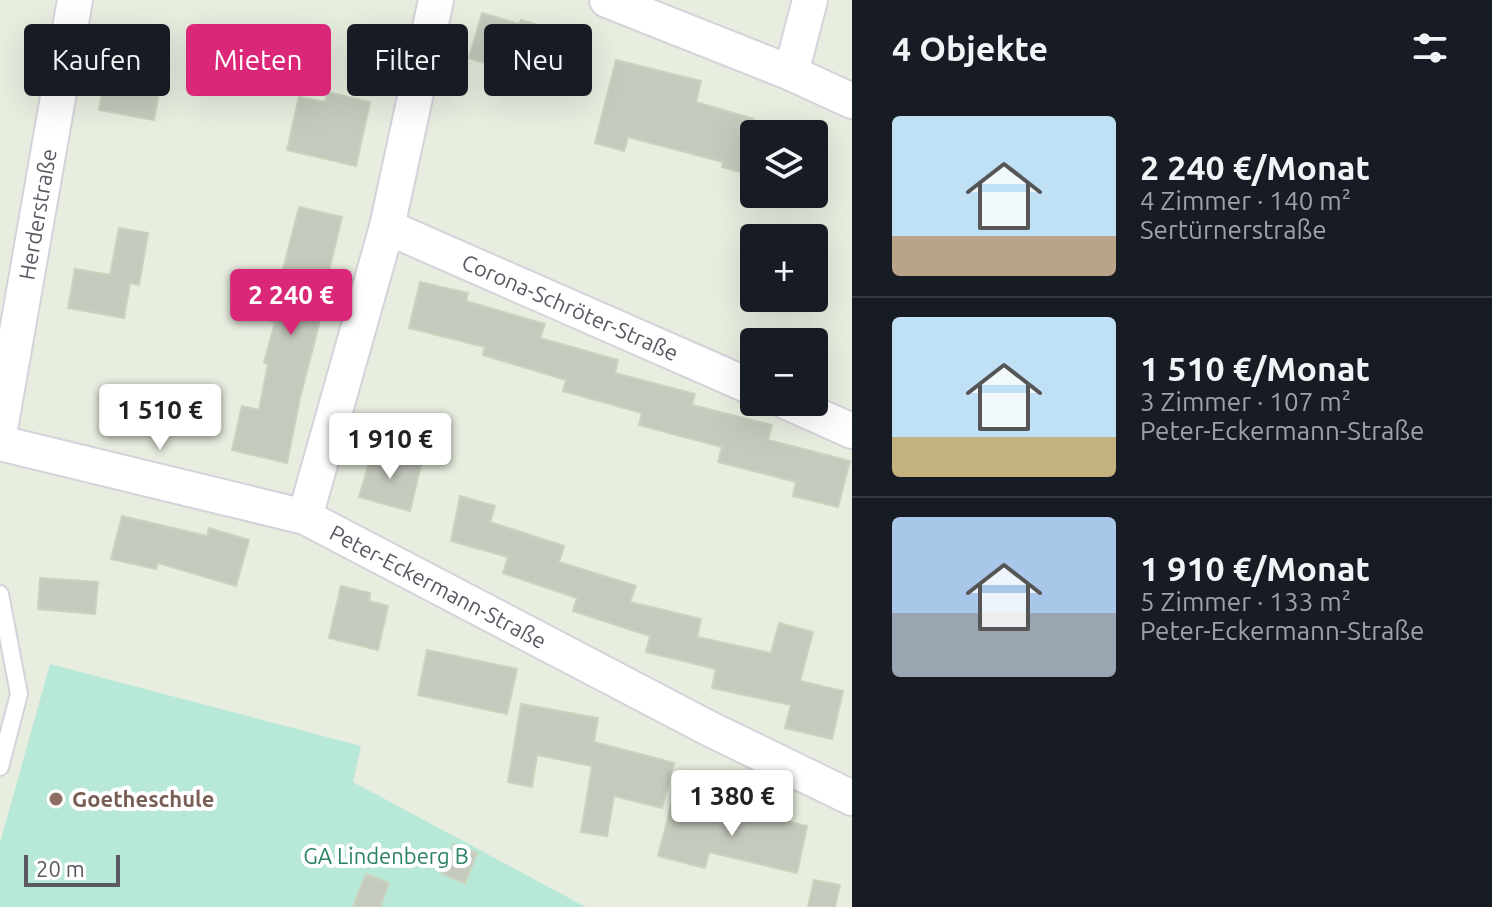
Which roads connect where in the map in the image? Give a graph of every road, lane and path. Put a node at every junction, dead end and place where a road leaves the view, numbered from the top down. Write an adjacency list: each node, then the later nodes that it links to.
1 (75, 0): 10 (street, Herderstraße)
2 (436, 0): 7 (street)
3 (607, 0): 5 (street)
4 (810, 0): 5 (street)
5 (791, 73): 6 (street)
6 (852, 101)
7 (387, 227): 8 (street, Corona-Schröter-Straße); 13 (street)
8 (740, 382)
9 (818, 416): 11 (street)
10 (0, 429)
11 (852, 431)
12 (0, 443): 13 (street, Peter-Eckermann-Straße)
13 (305, 517): 16 (street, Peter-Eckermann-Straße)
14 (0, 594): 15 (lane)
15 (0, 767)
16 (852, 798)

